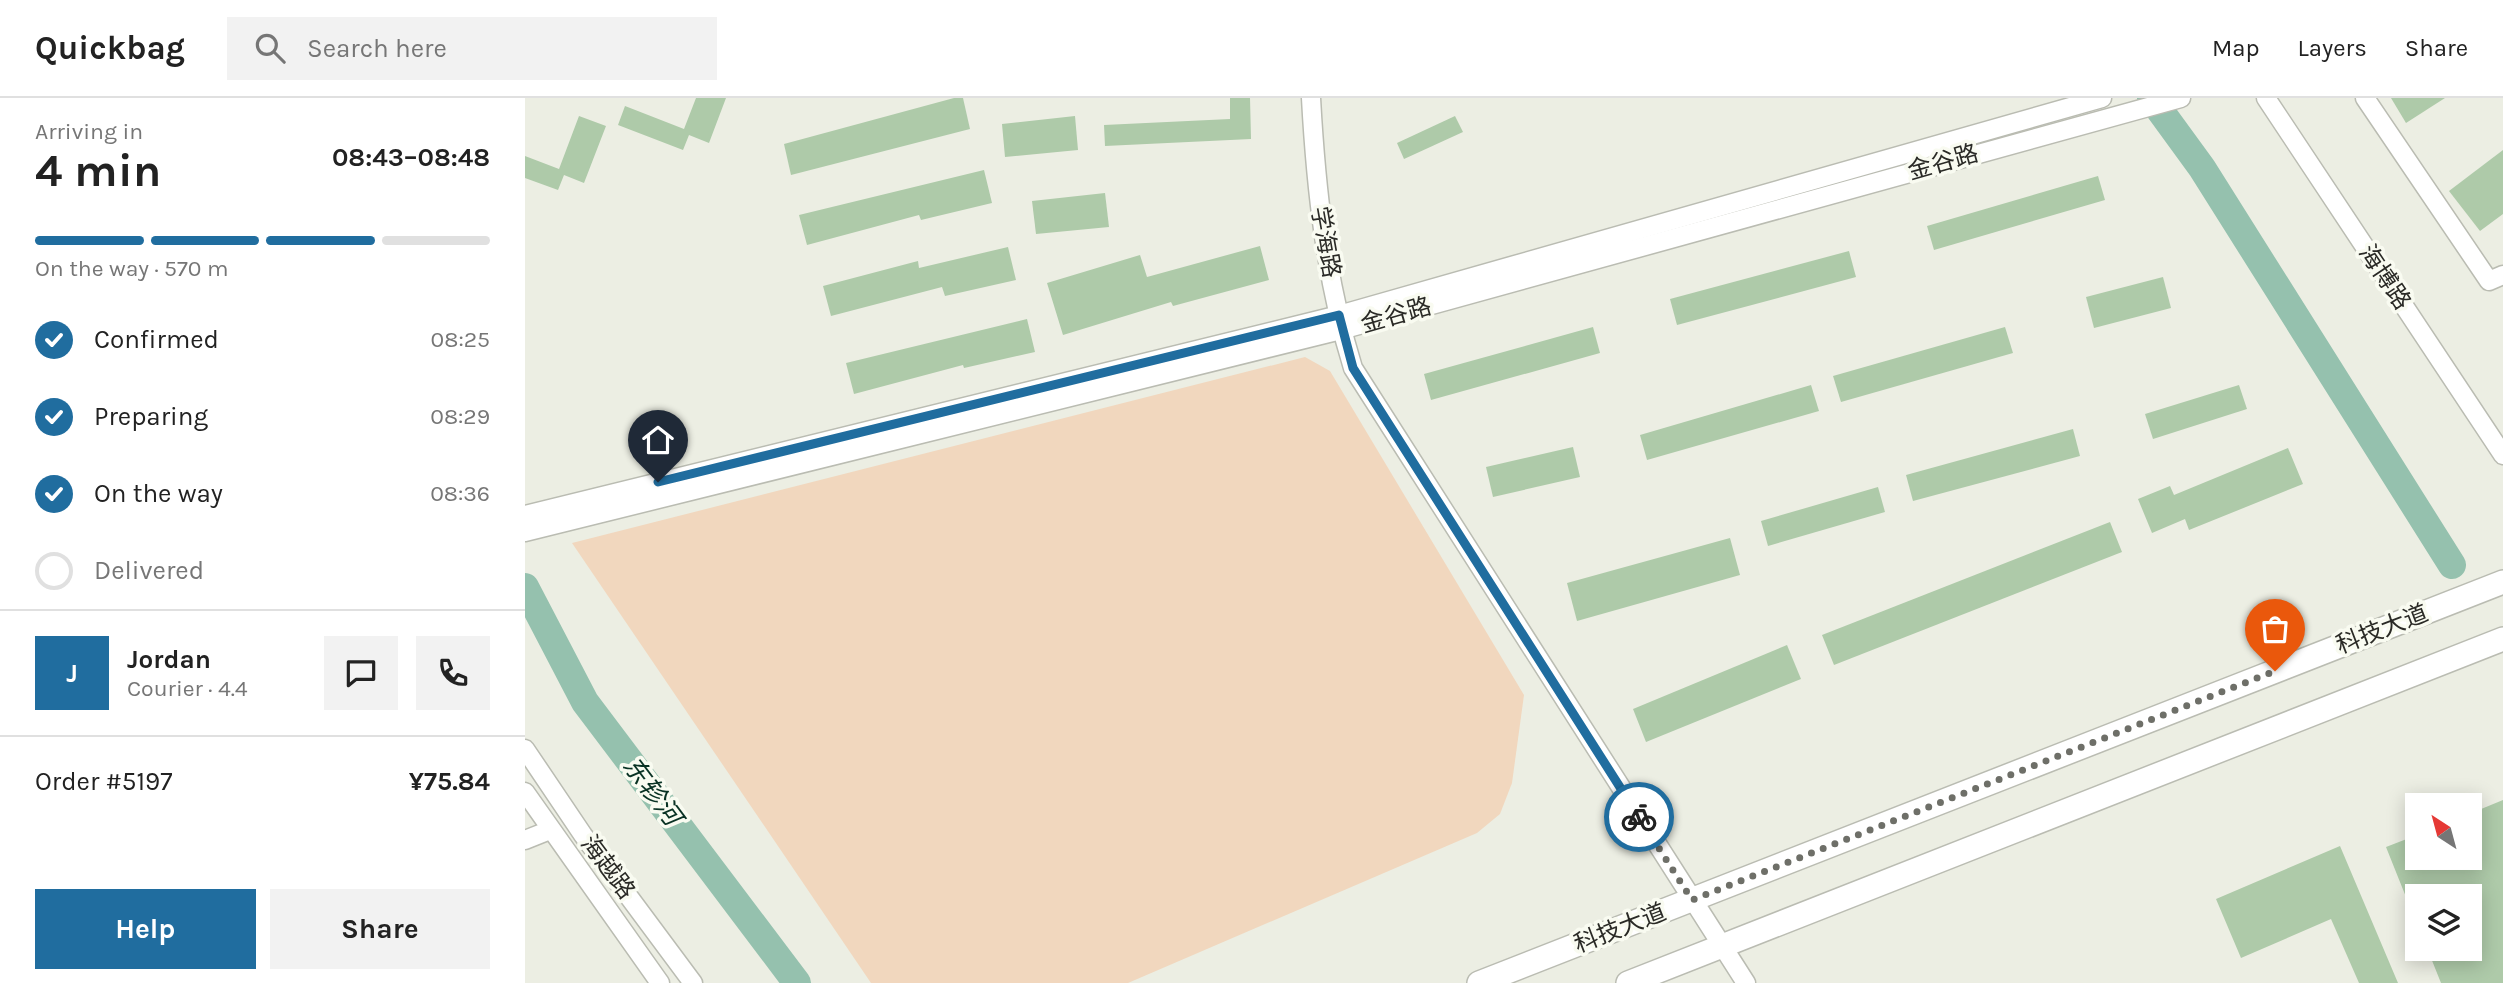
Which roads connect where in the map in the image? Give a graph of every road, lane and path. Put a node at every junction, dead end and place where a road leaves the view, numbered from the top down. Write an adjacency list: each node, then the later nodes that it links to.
1 (1311, 98): 7 (street, 学海路)
2 (2102, 98): 7 (street, 金谷路)
3 (2180, 98): 7 (street, 金谷路)
4 (2266, 98): 8 (street, 海博路)
5 (2365, 98): 6 (street)
6 (2503, 275)
7 (1340, 323): 9 (street, 金谷路); 16 (street, 学海路)
8 (2503, 455)
9 (527, 526)
10 (2503, 582): 16 (main road, 科技大道)
11 (2503, 639): 17 (main road)
12 (525, 749): 19 (street, 海越路)
13 (528, 803): 14 (street, 海越路)
14 (550, 830): 15 (street); 18 (street, 海越路)
15 (525, 840)
16 (1692, 900): 17 (street, 学海路); 20 (main road, 科技大道)
17 (1723, 946): 21 (main road); 22 (street, 学海路)
18 (660, 983)
19 (693, 983)
20 (1479, 983)
21 (1628, 983)
22 (1746, 983)

